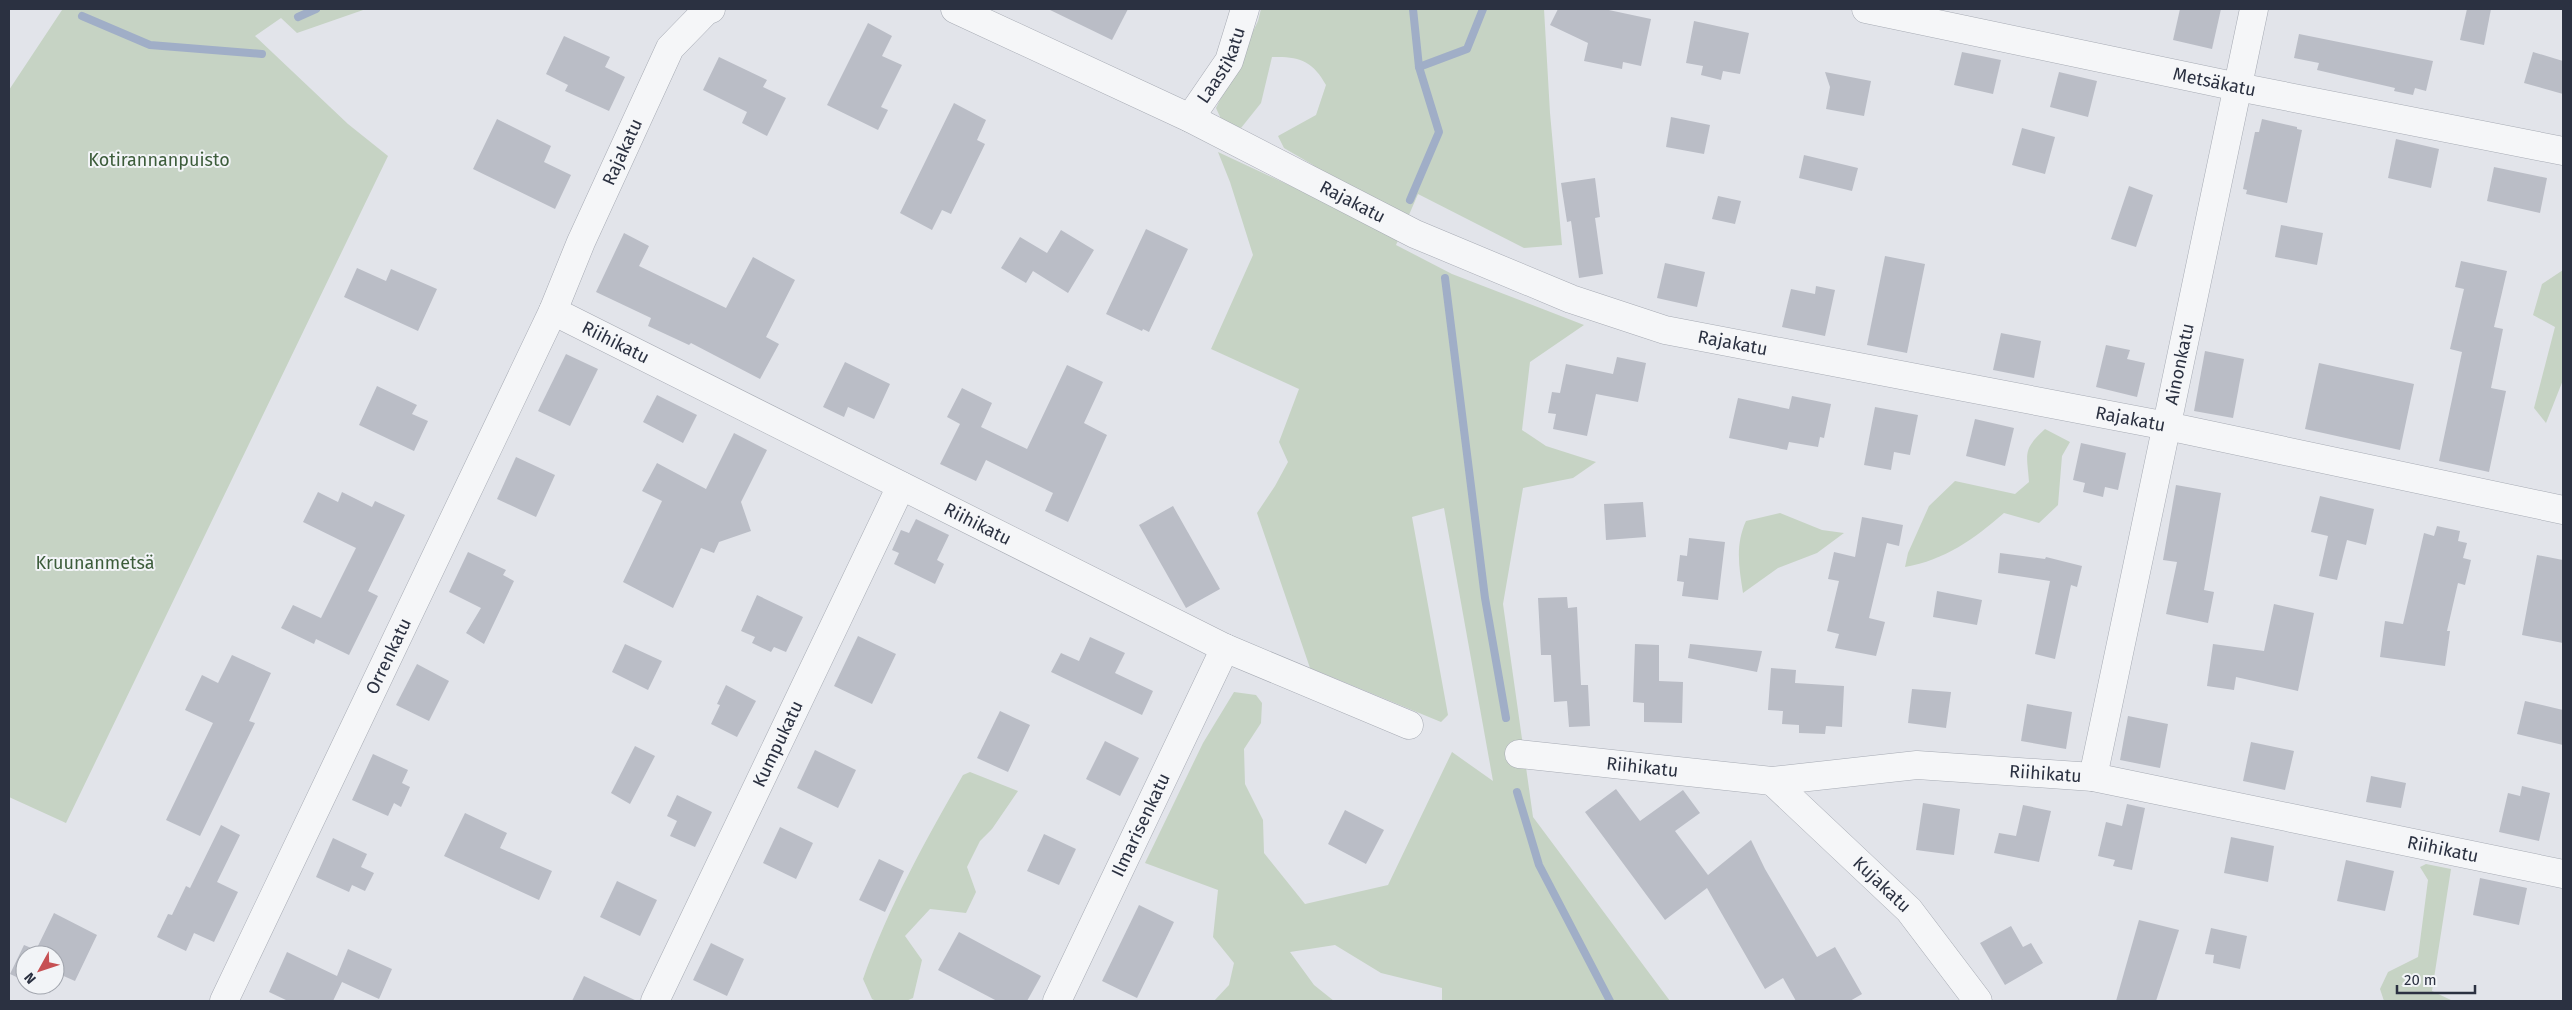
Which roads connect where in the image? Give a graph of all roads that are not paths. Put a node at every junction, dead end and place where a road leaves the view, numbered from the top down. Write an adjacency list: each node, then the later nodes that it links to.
1 (711, 9): 9 (street, Rajakatu)
2 (955, 9): 7 (street, Rajakatu)
3 (1245, 9): 7 (street, Laastikatu)
4 (1866, 9): 6 (street, Metsäkatu)
5 (2254, 9): 6 (street, Ainonkatu)
6 (2238, 87): 8 (street, Metsäkatu); 10 (street, Ainonkatu)
7 (1190, 118): 10 (street, Rajakatu)
8 (2563, 151)
9 (553, 311): 11 (street, Riihikatu); 19 (street, Orrenkatu)
10 (2167, 426): 12 (street, Rajakatu); 16 (street, Ainonkatu)
11 (901, 486): 13 (street, Riihikatu); 20 (street, Kumpukatu)
12 (2563, 510)
13 (1225, 648): 14 (street, Riihikatu); 21 (street, Ilmarisenkatu)
14 (1409, 725)
15 (1520, 754): 17 (street, Riihikatu)
16 (2093, 777): 17 (street, Riihikatu); 18 (street, Riihikatu)
17 (1772, 780): 22 (street, Kujakatu)
18 (2563, 874)
19 (224, 1001)
20 (655, 1001)
21 (1057, 1001)
22 (1978, 1001)

